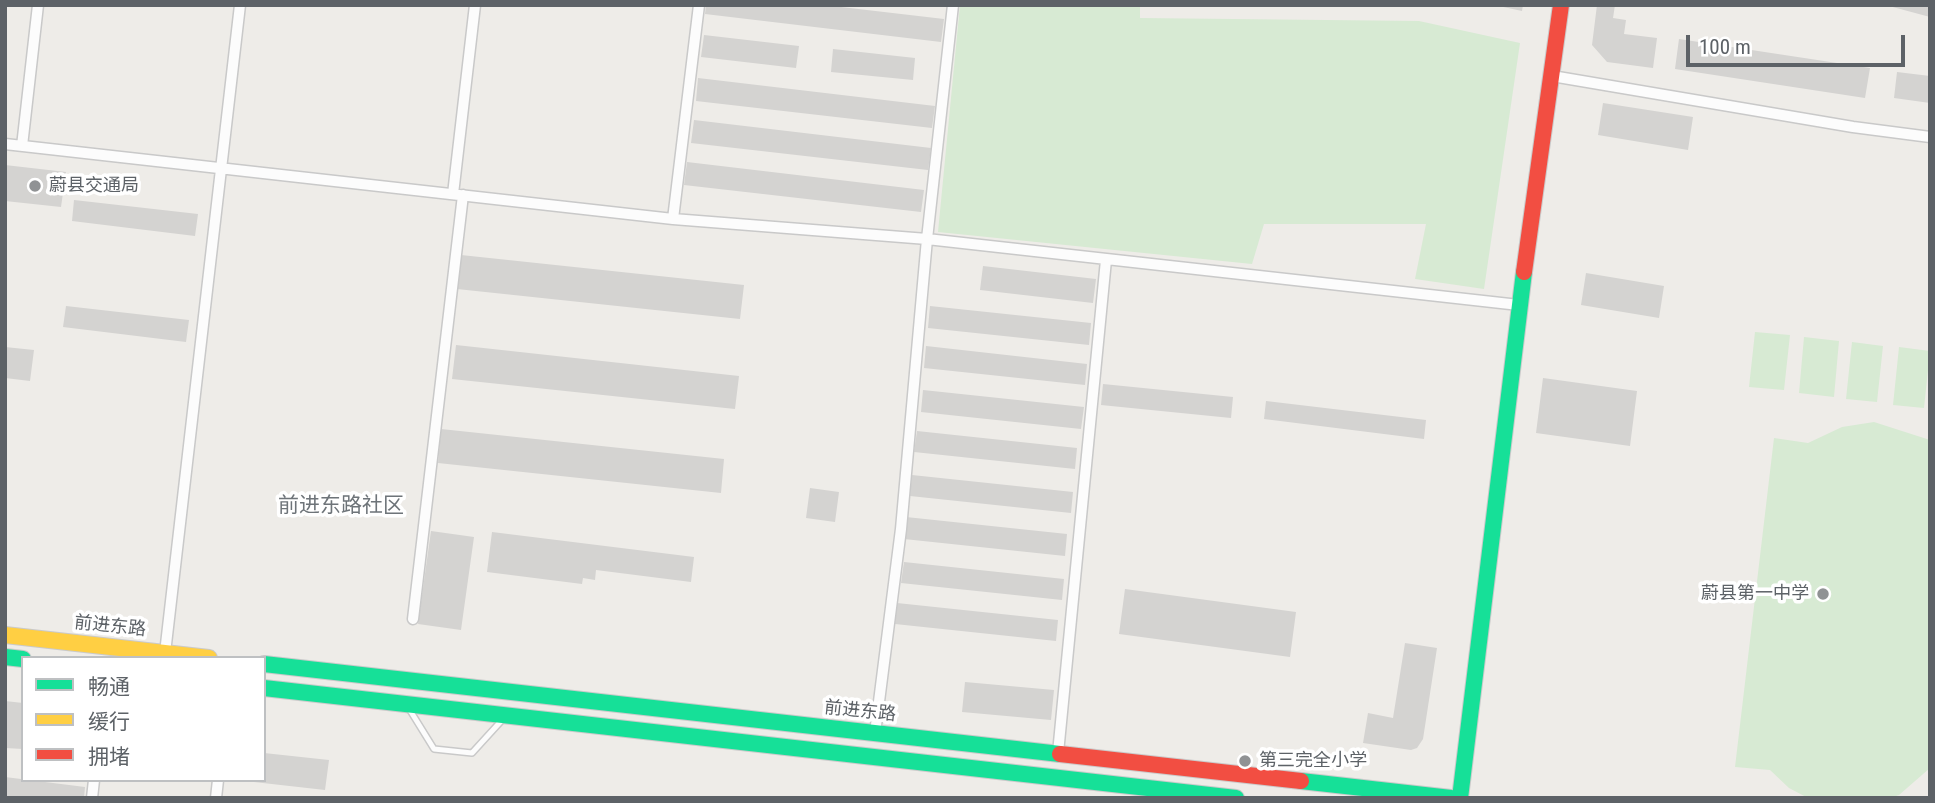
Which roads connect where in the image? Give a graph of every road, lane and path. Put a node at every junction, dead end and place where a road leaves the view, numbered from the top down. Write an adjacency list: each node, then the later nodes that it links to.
1 (38, 5): 10 (street)
2 (240, 5): 11 (street)
3 (475, 5): 12 (street)
4 (699, 5): 13 (street)
5 (953, 5): 14 (street)
6 (1561, 5): 7 (main road)
7 (1552, 76): 8 (street); 16 (main road)
8 (1930, 137)
9 (5, 144): 10 (street)
10 (22, 146): 11 (street)
11 (221, 168): 12 (street); 19 (street)
12 (458, 195): 13 (street); 17 (street)
13 (673, 219): 14 (street)
14 (927, 239): 15 (street); 25 (street)
15 (1107, 260): 16 (street); 26 (street)
16 (1519, 305): 29 (main road)
17 (414, 619)
18 (5, 635): 19 (main road, 前进东路)
19 (165, 653): 20 (main road, 前进东路)
20 (191, 656)
21 (266, 664): 25 (main road, 前进东路)
22 (266, 688): 23 (main road)
23 (407, 705): 24 (main road); 24 (lane)
24 (506, 716): 27 (main road)
25 (875, 733): 26 (main road, 前进东路)
26 (1058, 753): 28 (main road, 前进东路)
27 (1236, 798)
28 (1451, 798)
29 (1460, 798)

